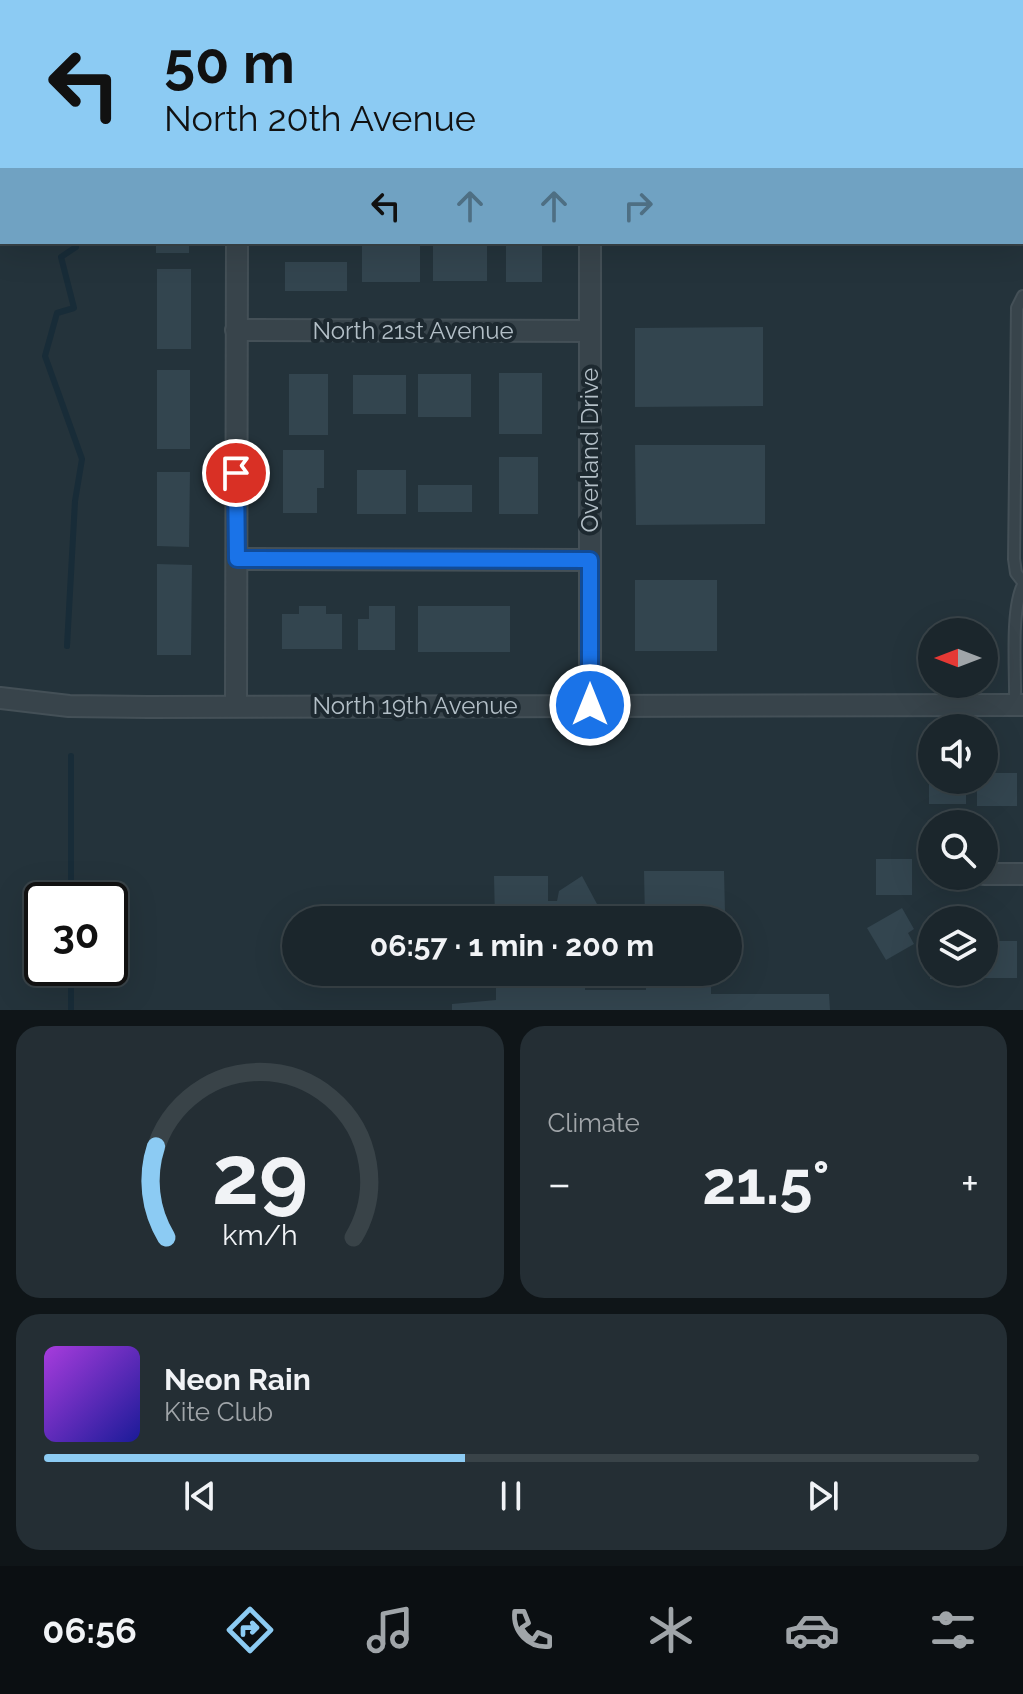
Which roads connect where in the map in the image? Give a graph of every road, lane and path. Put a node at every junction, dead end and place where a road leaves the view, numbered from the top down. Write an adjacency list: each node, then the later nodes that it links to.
1 (237, 244): 4 (street)
2 (590, 244): 5 (street, Overland Drive)
3 (1023, 296): 8 (lane)
4 (236, 330): 5 (street, North 21st Avenue); 6 (street)
5 (590, 331): 7 (street, Overland Drive)
6 (237, 559): 7 (street); 12 (street)
7 (590, 560): 10 (street, Overland Drive)
8 (1023, 583): 11 (lane)
9 (0, 698): 12 (street, North 19th Avenue)
10 (590, 705): 11 (street, North 19th Avenue); 12 (street, North 19th Avenue)
11 (1019, 705)
12 (236, 707)
13 (998, 874): 14 (street)
14 (1023, 874)

